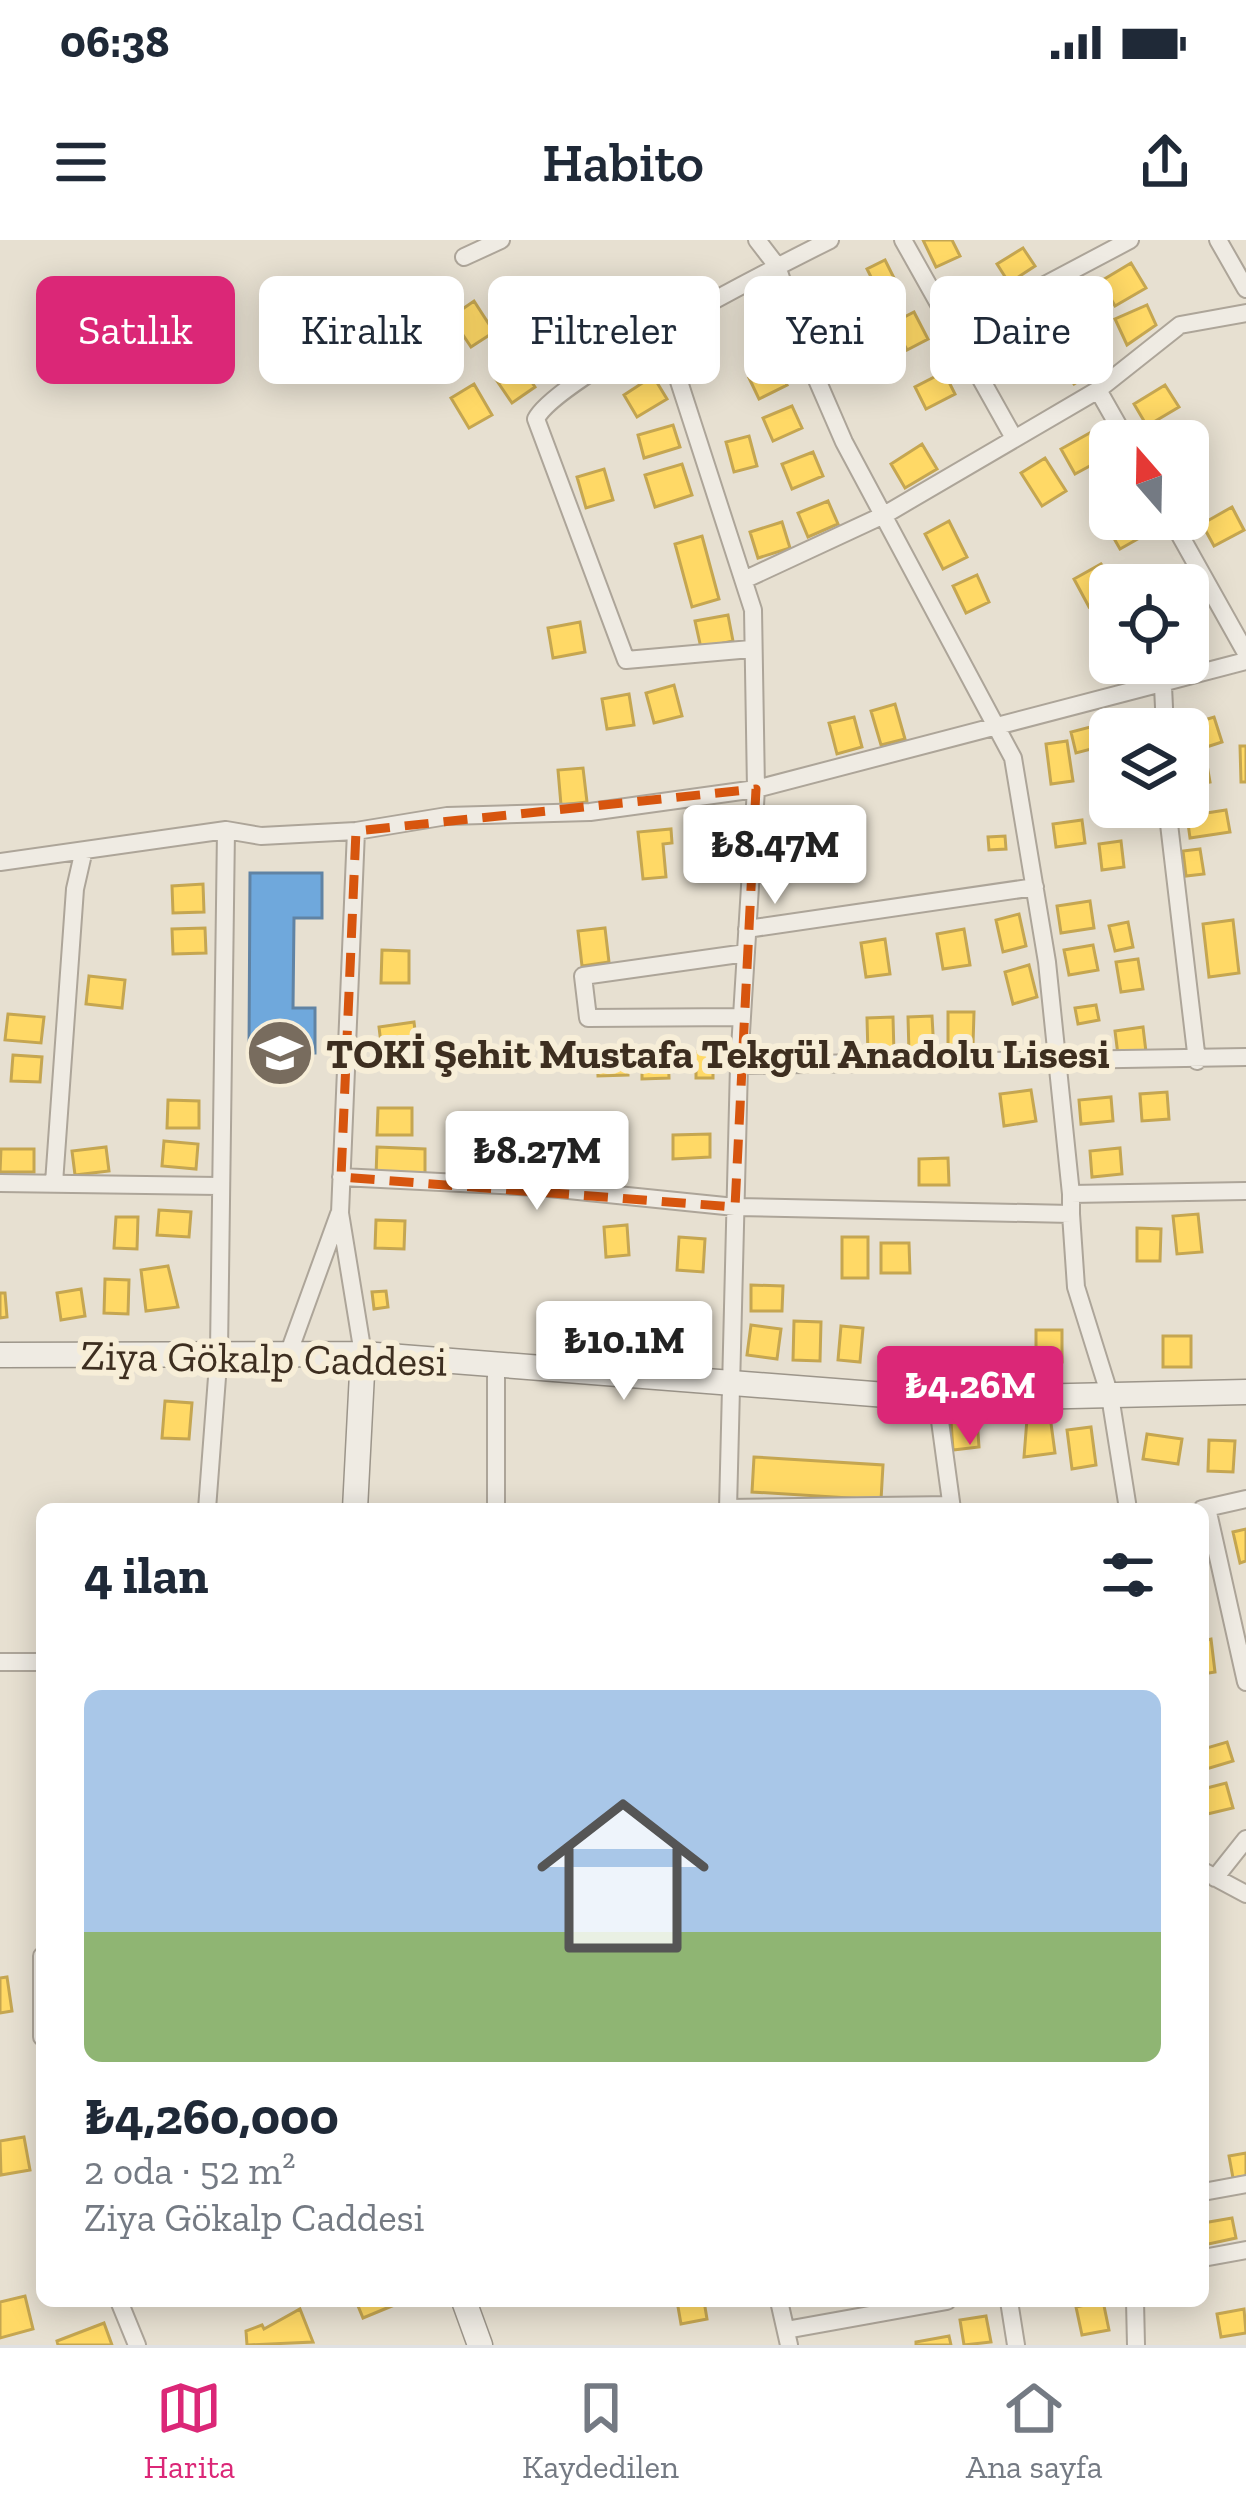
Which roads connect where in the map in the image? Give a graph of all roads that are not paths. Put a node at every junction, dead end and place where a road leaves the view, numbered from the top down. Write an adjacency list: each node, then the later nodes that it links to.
1 (501, 240): 7 (street)
2 (757, 240): 8 (street)
3 (830, 240): 8 (street)
4 (903, 240): 10 (street)
5 (1130, 240): 9 (street)
6 (1218, 240): 11 (street)
7 (464, 257)
8 (777, 266): 12 (street); 20 (street)
9 (1062, 276)
10 (930, 289)
11 (1246, 289)
12 (720, 297)
13 (1246, 313): 17 (street)
14 (576, 384): 23 (street)
15 (680, 384): 22 (street)
16 (983, 384): 19 (street)
17 (1098, 390): 18 (street); 19 (street)
18 (1115, 420)
19 (1013, 438): 20 (street)
20 (886, 514): 22 (street); 27 (street)
21 (1182, 540): 24 (street)
22 (746, 579): 23 (street)
23 (752, 649): 28 (street)
24 (1246, 657): 25 (street)
25 (1163, 686): 26 (street); 27 (street)
26 (1164, 708)
27 (995, 722): 28 (street); 34 (street)
28 (756, 789): 31 (street); 35 (street)
29 (1170, 828): 40 (street)
30 (226, 830): 31 (street); 32 (street); 45 (street)
31 (356, 831): 42 (street)
32 (83, 854): 33 (street); 44 (street)
33 (0, 862)
34 (1035, 887): 35 (street); 39 (street)
35 (748, 929): 36 (street)
36 (746, 953): 37 (street); 37 (street)
37 (742, 1017): 41 (street)
38 (1246, 1057): 40 (street)
39 (1055, 1059): 40 (street); 41 (street); 47 (street)
40 (1198, 1060)
41 (740, 1065): 48 (street)
42 (341, 1177): 48 (street); 49 (street)
43 (0, 1183): 44 (street)
44 (54, 1183): 45 (street)
45 (218, 1186): 51 (street)
46 (1246, 1191): 47 (street)
47 (1071, 1194): 50 (street)
48 (735, 1208): 50 (street); 56 (street)
49 (340, 1213): 52 (street); 53 (street)
50 (1072, 1214): 58 (street)
51 (219, 1352): 52 (street, Ziya Gökalp Caddesi); 54 (street, Ziya Gökalp Caddesi); 61 (street)
52 (289, 1352): 53 (street, Ziya Gökalp Caddesi)
53 (363, 1354): 55 (street, Ziya Gökalp Caddesi); 62 (street)
54 (0, 1355)
55 (496, 1363): 56 (street, Ziya Gökalp Caddesi); 63 (street)
56 (728, 1381): 59 (street, Ziya Gökalp Caddesi); 64 (street)
57 (1246, 1392): 58 (street, Ziya Gökalp Caddesi)
58 (1110, 1396): 59 (street, Ziya Gökalp Caddesi); 66 (street)
59 (937, 1399): 65 (street)
60 (1246, 1499): 67 (street)
61 (207, 1503)
62 (355, 1503)
63 (496, 1503)
64 (728, 1503)
65 (951, 1503)
66 (1127, 1503)
67 (1209, 1508)
68 (1209, 1530): 71 (street)
69 (0, 1662): 70 (street)
70 (36, 1662)
71 (1246, 1682)
72 (1246, 1839): 73 (street)
73 (1209, 1874): 74 (street)
74 (1246, 1894)
75 (1246, 2184): 76 (street)
76 (1209, 2191)
77 (1246, 2251): 78 (street)
78 (1209, 2257)
79 (121, 2307): 86 (street)
80 (474, 2307): 87 (street)
81 (780, 2307): 85 (street)
82 (921, 2307): 85 (street)
83 (1011, 2307): 88 (street)
84 (1135, 2307): 89 (street)
85 (788, 2338)
86 (137, 2345)
87 (480, 2345)
88 (1016, 2345)
89 (1136, 2345)

